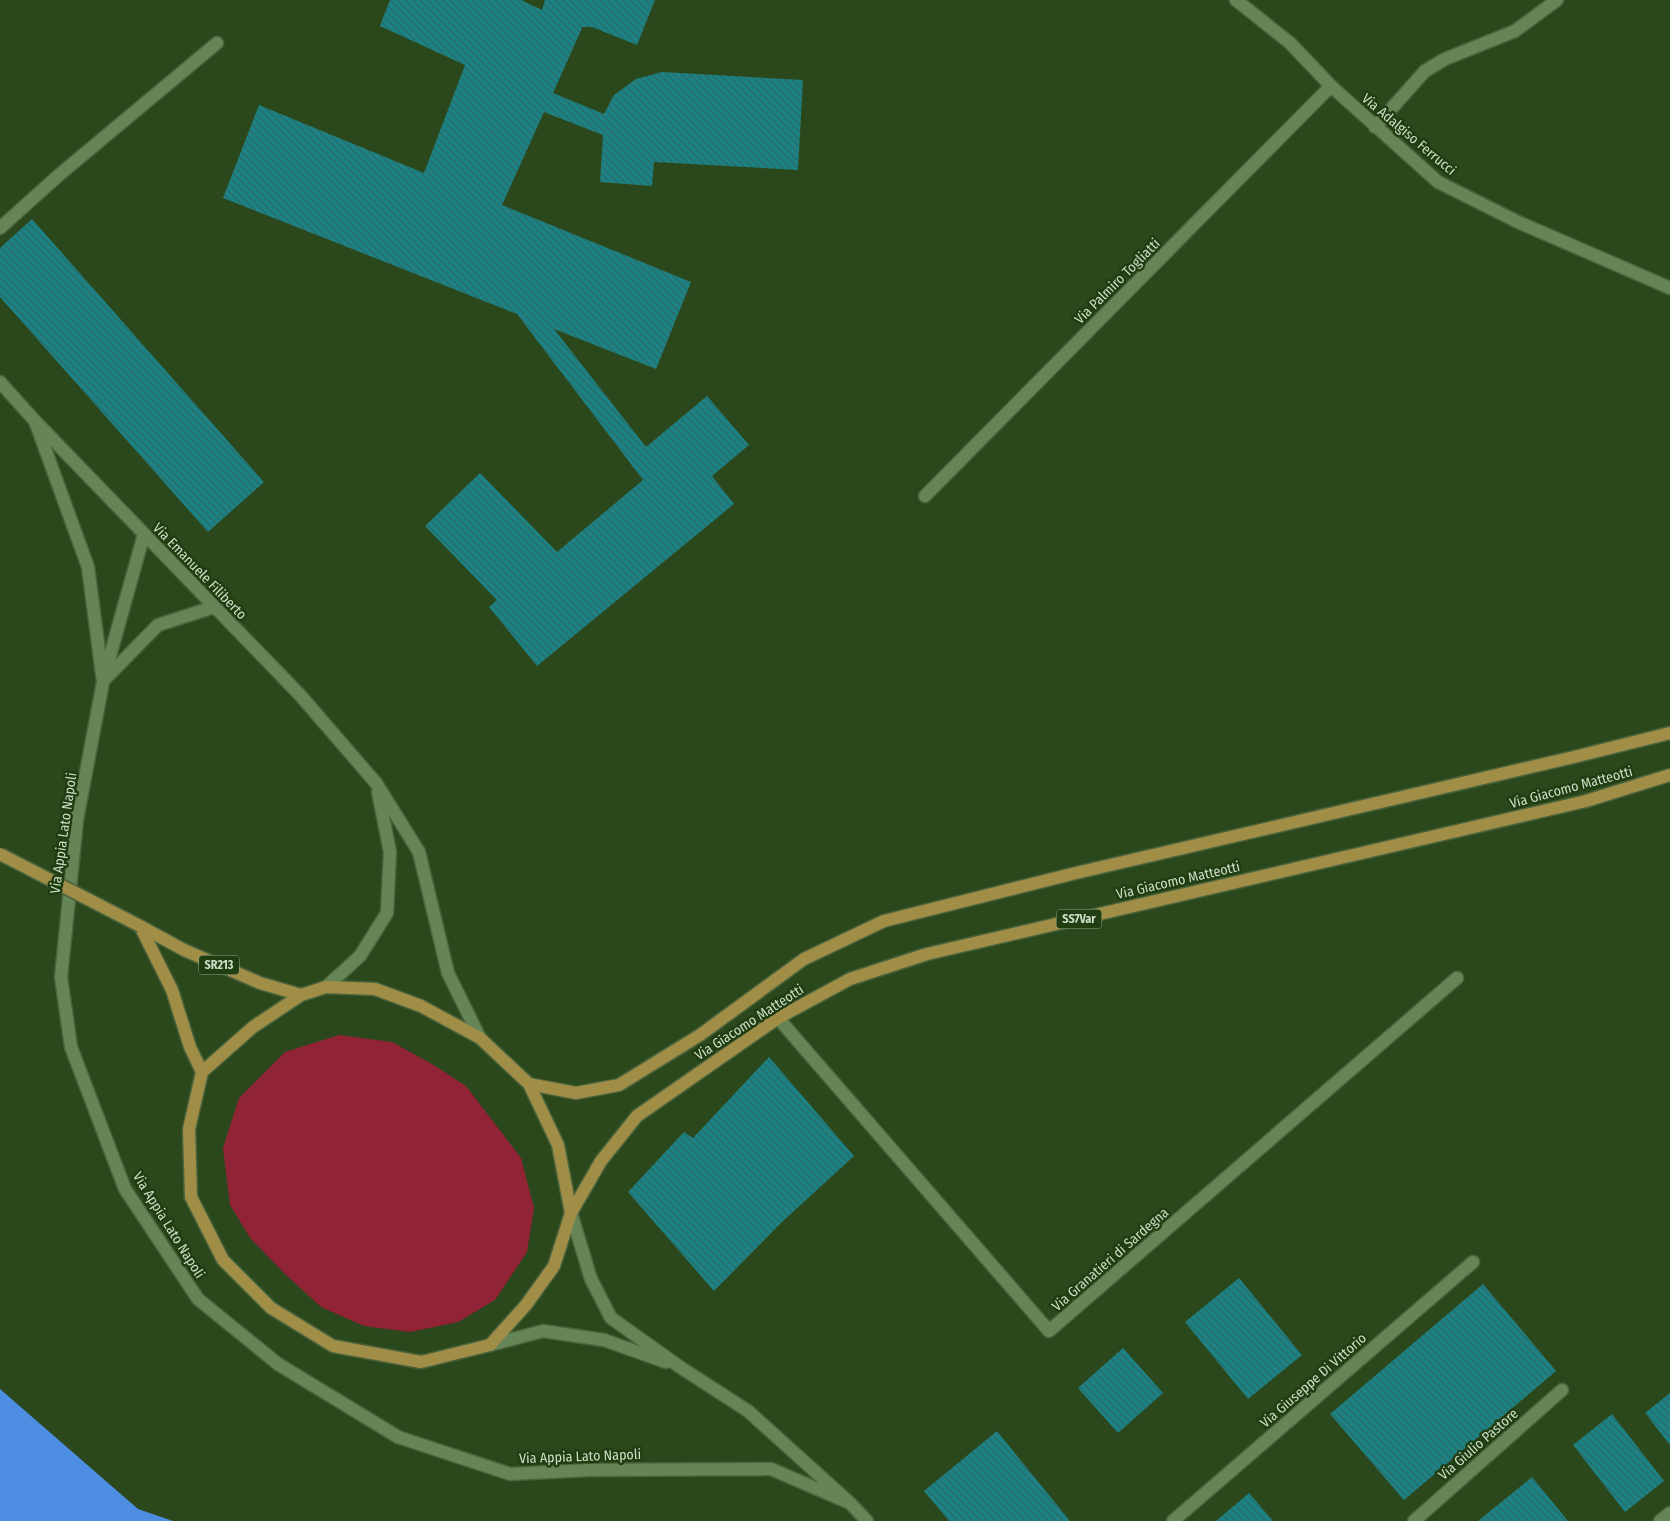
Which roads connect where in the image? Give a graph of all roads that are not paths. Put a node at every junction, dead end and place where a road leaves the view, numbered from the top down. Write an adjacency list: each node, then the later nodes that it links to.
1 (1236, 0): 4 (street, Via Adalgiso Ferrucci)
2 (1557, 0): 5 (street)
3 (217, 43): 6 (street)
4 (1331, 86): 5 (street, Via Adalgiso Ferrucci); 10 (street, Via Palmiro Togliatti)
5 (1375, 127): 7 (street, Via Adalgiso Ferrucci)
6 (0, 228)
7 (1670, 288)
8 (0, 382): 9 (street, Via Emanuele Filiberto)
9 (35, 421): 11 (street, Via Emanuele Filiberto); 13 (street, Via Appia Lato Napoli)
10 (925, 496)
11 (144, 534): 12 (street, Via Emanuele Filiberto); 13 (street)
12 (214, 606): 13 (street); 16 (street, Via Emanuele Filiberto)
13 (103, 682): 31 (street, Via Appia Lato Napoli)
14 (1670, 733): 25 (main road, Via Giacomo Matteotti)
15 (1670, 775): 22 (main road, Via Giacomo Matteotti / SS7Var)
16 (376, 783): 20 (street); 23 (street, Via Emanuele Filiberto)
17 (0, 854): 18 (main road, SR213, bridge)
18 (140, 926): 21 (main road, SR213); 24 (main road)
19 (1457, 978): 22 (street, Via Granatieri di Sardegna)
20 (326, 987): 21 (main road); 23 (main road)
21 (301, 995): 24 (main road)
22 (778, 1018): 26 (main road, Via Giacomo Matteotti / SS7Var)
23 (480, 1038): 25 (main road)
24 (202, 1072): 28 (main road)
25 (530, 1084): 26 (main road)
26 (571, 1213): 28 (main road, Via Giacomo Matteotti); 29 (street, Via Appia Lato Napoli)
27 (1472, 1262): 34 (street, Via Giuseppe Di Vittorio)
28 (490, 1345): 29 (street, Via Appia Lato Napoli)
29 (680, 1367): 31 (street, Via Appia Lato Napoli)
30 (1562, 1390): 35 (street, Via Giulio Pastore)
31 (850, 1503): 33 (street, Via Appia Lato Napoli)
32 (1670, 1513): 36 (street)
33 (867, 1521)
34 (1173, 1521)
35 (1414, 1521)
36 (1660, 1521)

